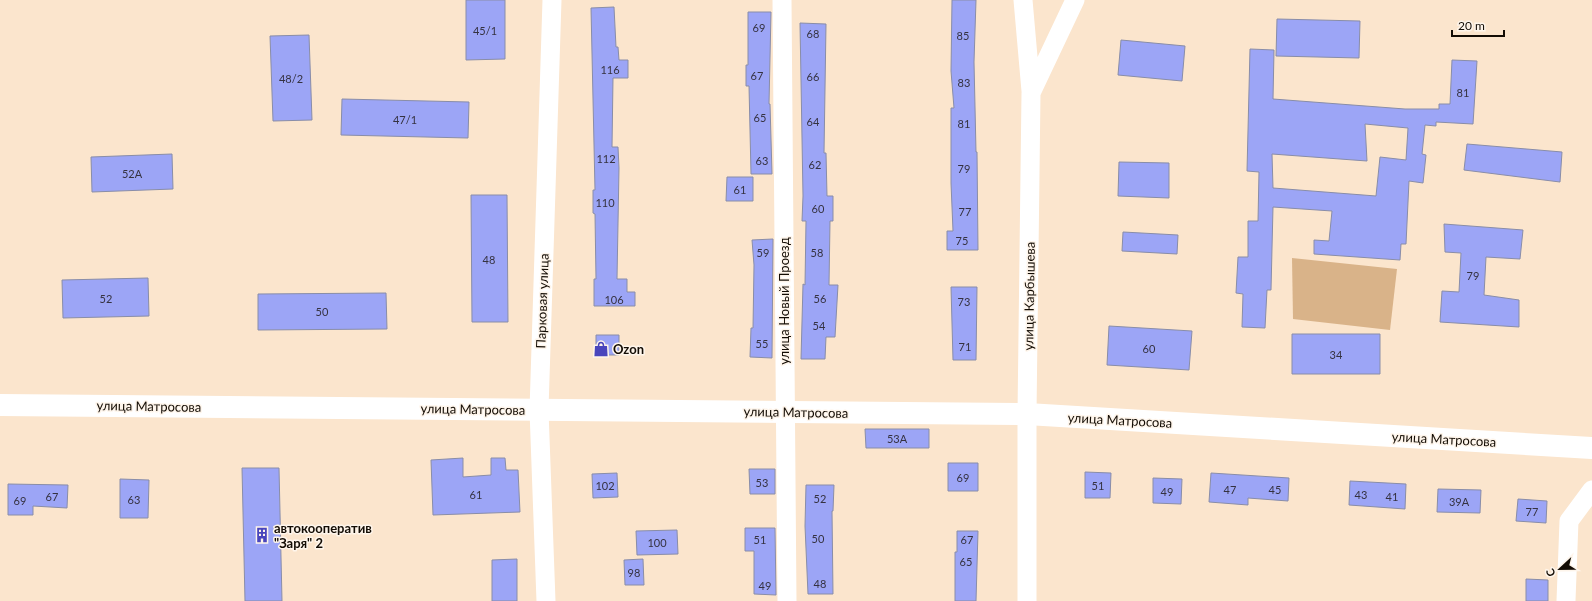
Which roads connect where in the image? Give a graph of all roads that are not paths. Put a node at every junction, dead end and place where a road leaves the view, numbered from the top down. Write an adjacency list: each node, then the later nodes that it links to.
1 (552, 0): 7 (street, Парковая улица)
2 (782, 0): 8 (street, улица Новый Проезд)
3 (1024, 0): 5 (street)
4 (1075, 0): 5 (street, улица Карбышева)
5 (1031, 93): 9 (street, улица Карбышева)
6 (0, 405): 7 (street, улица Матросова)
7 (539, 410): 8 (street, улица Матросова); 12 (street, Парковая улица)
8 (784, 411): 9 (street, улица Матросова); 13 (street, улица Новый Проезд)
9 (1027, 414): 10 (street, улица Матросова); 14 (street, улица Карбышева)
10 (1592, 448)
11 (1592, 490): 15 (street)
12 (546, 601)
13 (787, 601)
14 (1027, 601)
15 (1566, 601)

